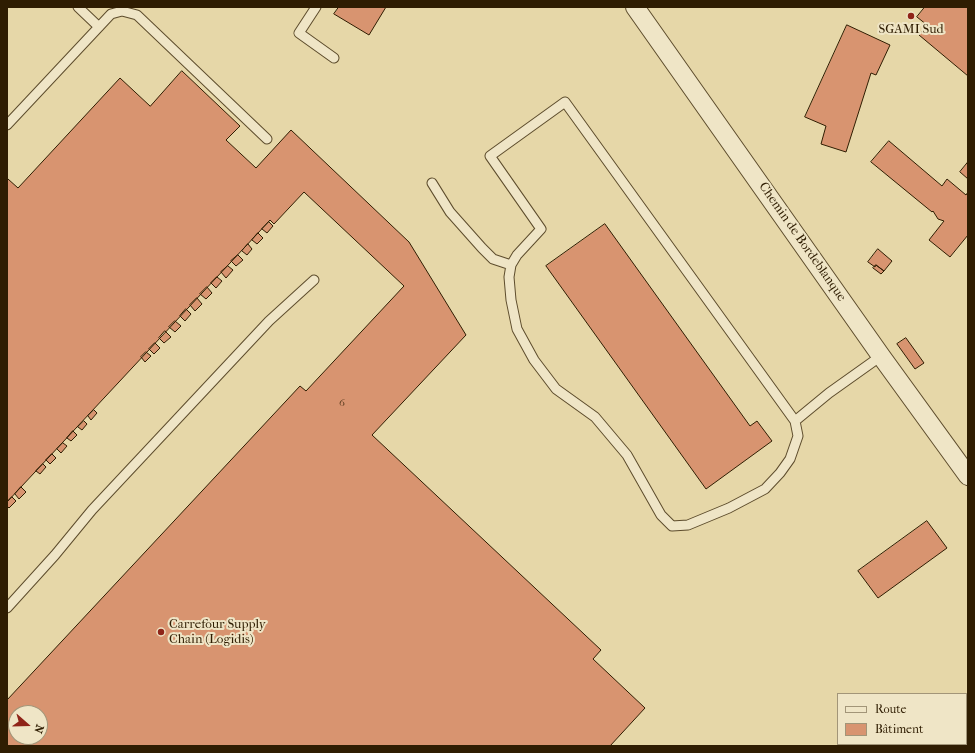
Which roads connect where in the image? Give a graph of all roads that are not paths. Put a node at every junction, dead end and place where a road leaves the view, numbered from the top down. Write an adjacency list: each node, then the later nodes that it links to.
1 (78, 7): 4 (lane)
2 (316, 7): 5 (lane)
3 (635, 7): 11 (street, Chemin de Bordeblanque)
4 (99, 28): 6 (lane); 7 (lane)
5 (334, 58)
6 (7, 125)
7 (267, 139)
8 (432, 183): 9 (lane)
9 (511, 265): 12 (lane); 12 (lane)
10 (314, 280): 14 (lane)
11 (881, 356): 12 (lane); 13 (street, Chemin de Bordeblanque)
12 (795, 421)
13 (968, 476)
14 (7, 608)

